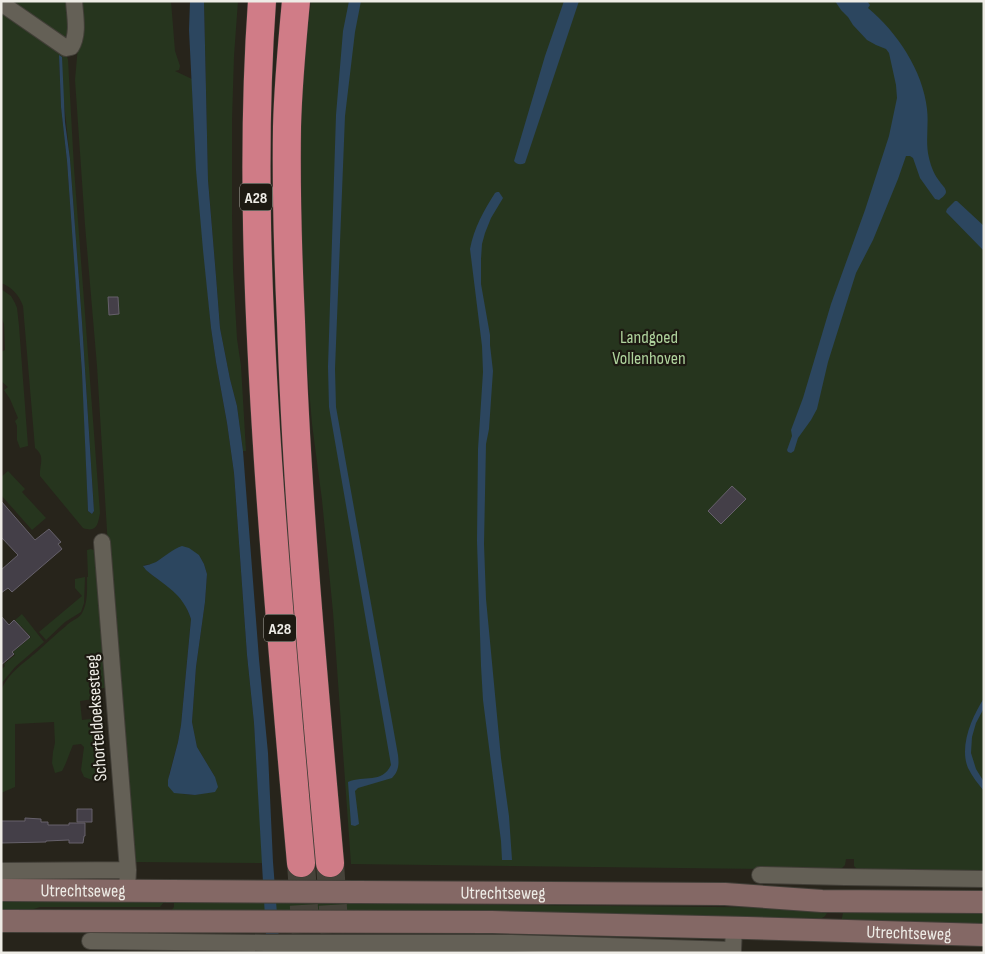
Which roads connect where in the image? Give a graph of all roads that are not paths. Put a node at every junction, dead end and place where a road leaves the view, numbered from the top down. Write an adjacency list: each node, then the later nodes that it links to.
1 (74, 1): 4 (street)
2 (262, 1): 6 (highway, A28)
3 (296, 1): 7 (highway, A28)
4 (1, 3)
5 (102, 542): 12 (street, Schorteldoeksesteeg)
6 (301, 863)
7 (330, 863)
8 (1, 871): 12 (street, Utrechtseweg)
9 (760, 875): 10 (street)
10 (845, 877): 11 (street); 15 (street)
11 (984, 879)
12 (127, 880): 13 (main road, Utrechtseweg); 14 (main road, Utrechtseweg)
13 (1, 890)
14 (166, 890): 15 (main road, Utrechtseweg); 18 (main road)
15 (841, 901): 16 (main road, Utrechtseweg); 20 (main road)
16 (984, 902)
17 (1, 921): 18 (main road, Utrechtseweg)
18 (164, 922): 19 (main road, Utrechtseweg)
19 (734, 927): 20 (main road, Utrechtseweg); 22 (street)
20 (834, 931): 21 (main road, Utrechtseweg)
21 (984, 935)
22 (90, 941)

